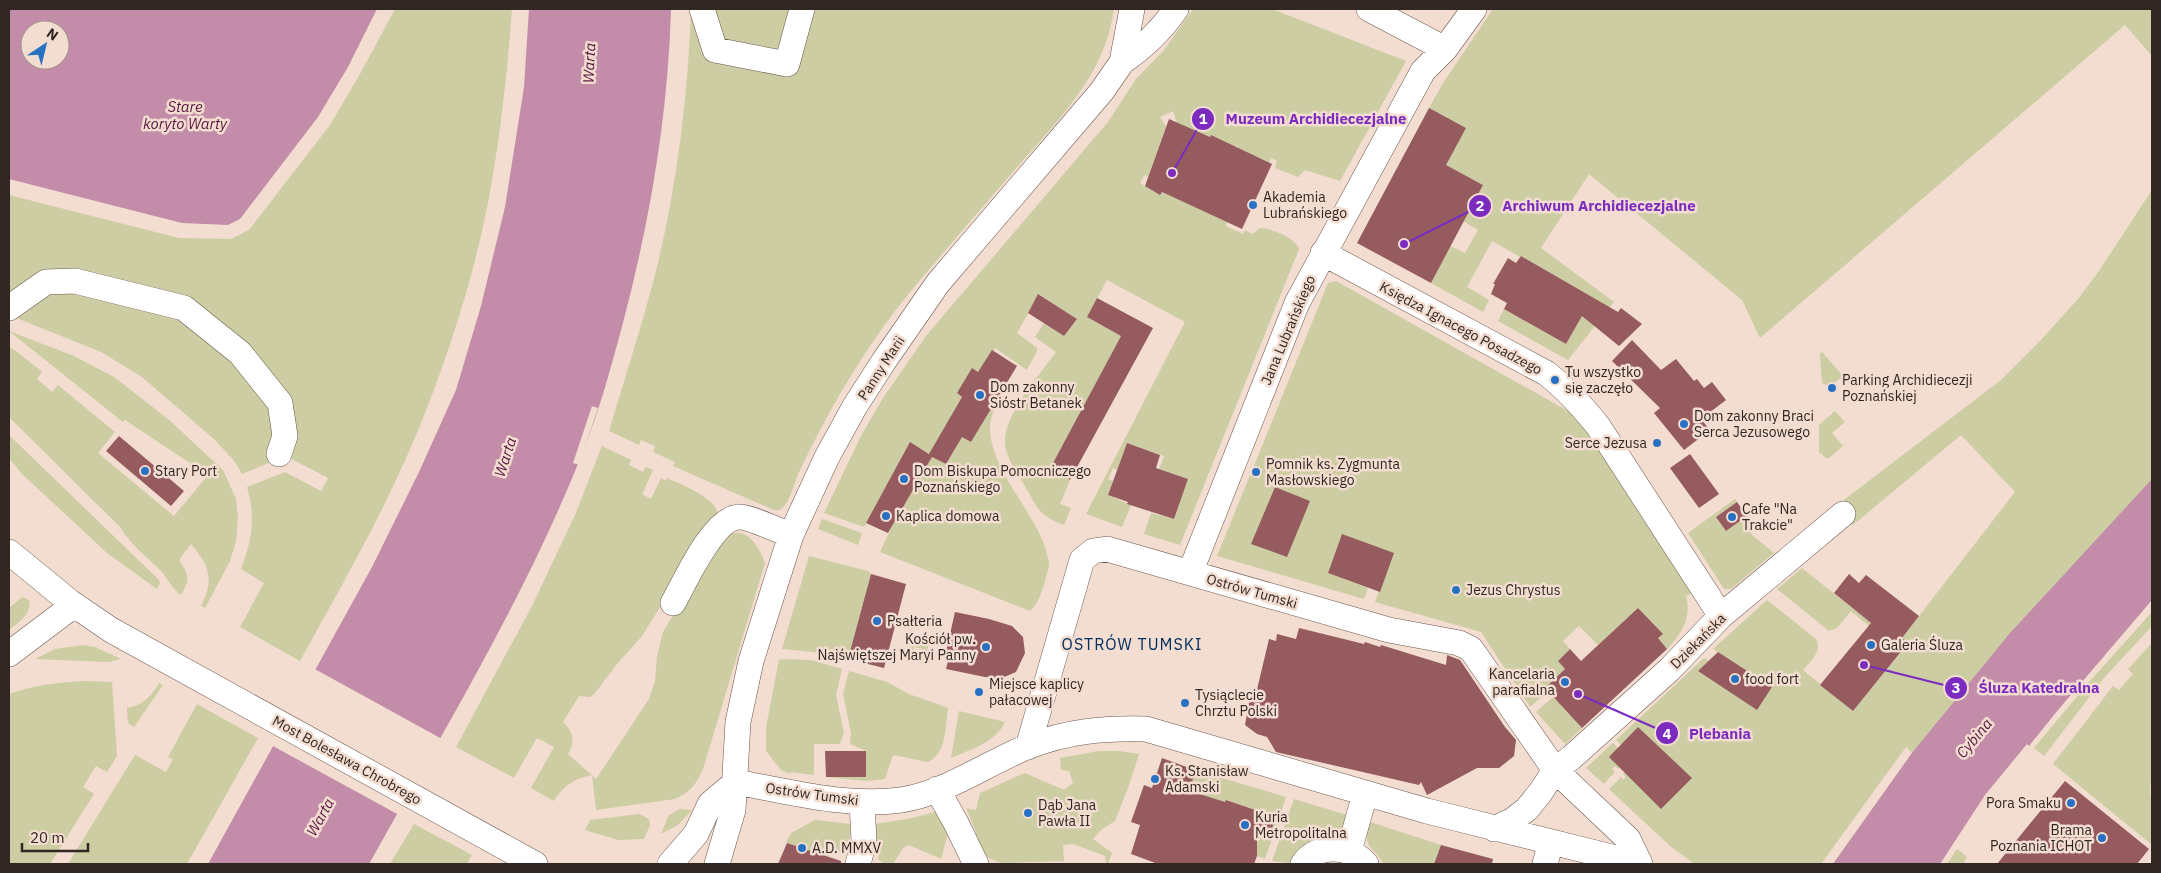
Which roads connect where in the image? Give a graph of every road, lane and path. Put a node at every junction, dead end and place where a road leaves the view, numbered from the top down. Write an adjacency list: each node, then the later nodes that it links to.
1 (702, 9): 2 (street)
2 (802, 9)
3 (1132, 9): 8 (street, Panny Marii)
4 (1176, 9): 8 (street)
5 (1369, 9): 7 (street)
6 (1474, 9): 7 (street, Jana Lubrańskiego)
7 (1445, 49): 9 (street, Jana Lubrańskiego)
8 (1122, 62): 13 (street, Panny Marii)
9 (1323, 253): 15 (street, Jana Lubrańskiego); 18 (street, Księdza Ignacego Posadzego)
10 (9, 308): 11 (street)
11 (279, 454)
12 (1844, 514): 18 (street, Dziekańska)
13 (791, 535): 16 (street); 22 (street, Panny Marii)
14 (9, 552): 17 (street, Most Bolesława Chrobrego)
15 (1190, 573): 20 (street, Ostrów Tumski); 21 (street, Ostrów Tumski)
16 (673, 603)
17 (74, 605): 19 (street); 29 (street, Most Bolesława Chrobrego)
18 (1721, 616): 21 (street, Dziekańska)
19 (9, 654)
20 (1028, 747): 23 (street, Ostrów Tumski); 24 (street, Ostrów Tumski)
21 (1555, 770): 26 (street); 35 (street, Ostrów Tumski)
22 (736, 782): 25 (street, Ostrów Tumski); 30 (street); 31 (street, Panny Marii)
23 (937, 789): 25 (street, Ostrów Tumski); 33 (street)
24 (1365, 794): 26 (street, Ostrów Tumski); 28 (street)
25 (862, 802): 32 (street)
26 (1494, 829): 27 (street, Ostrów Tumski)
27 (1548, 853): 35 (street, Ostrów Tumski)
28 (1357, 858): 34 (street)
29 (529, 861)
30 (670, 864)
31 (716, 864)
32 (858, 864)
33 (976, 864)
34 (1303, 864)
35 (1640, 864)

